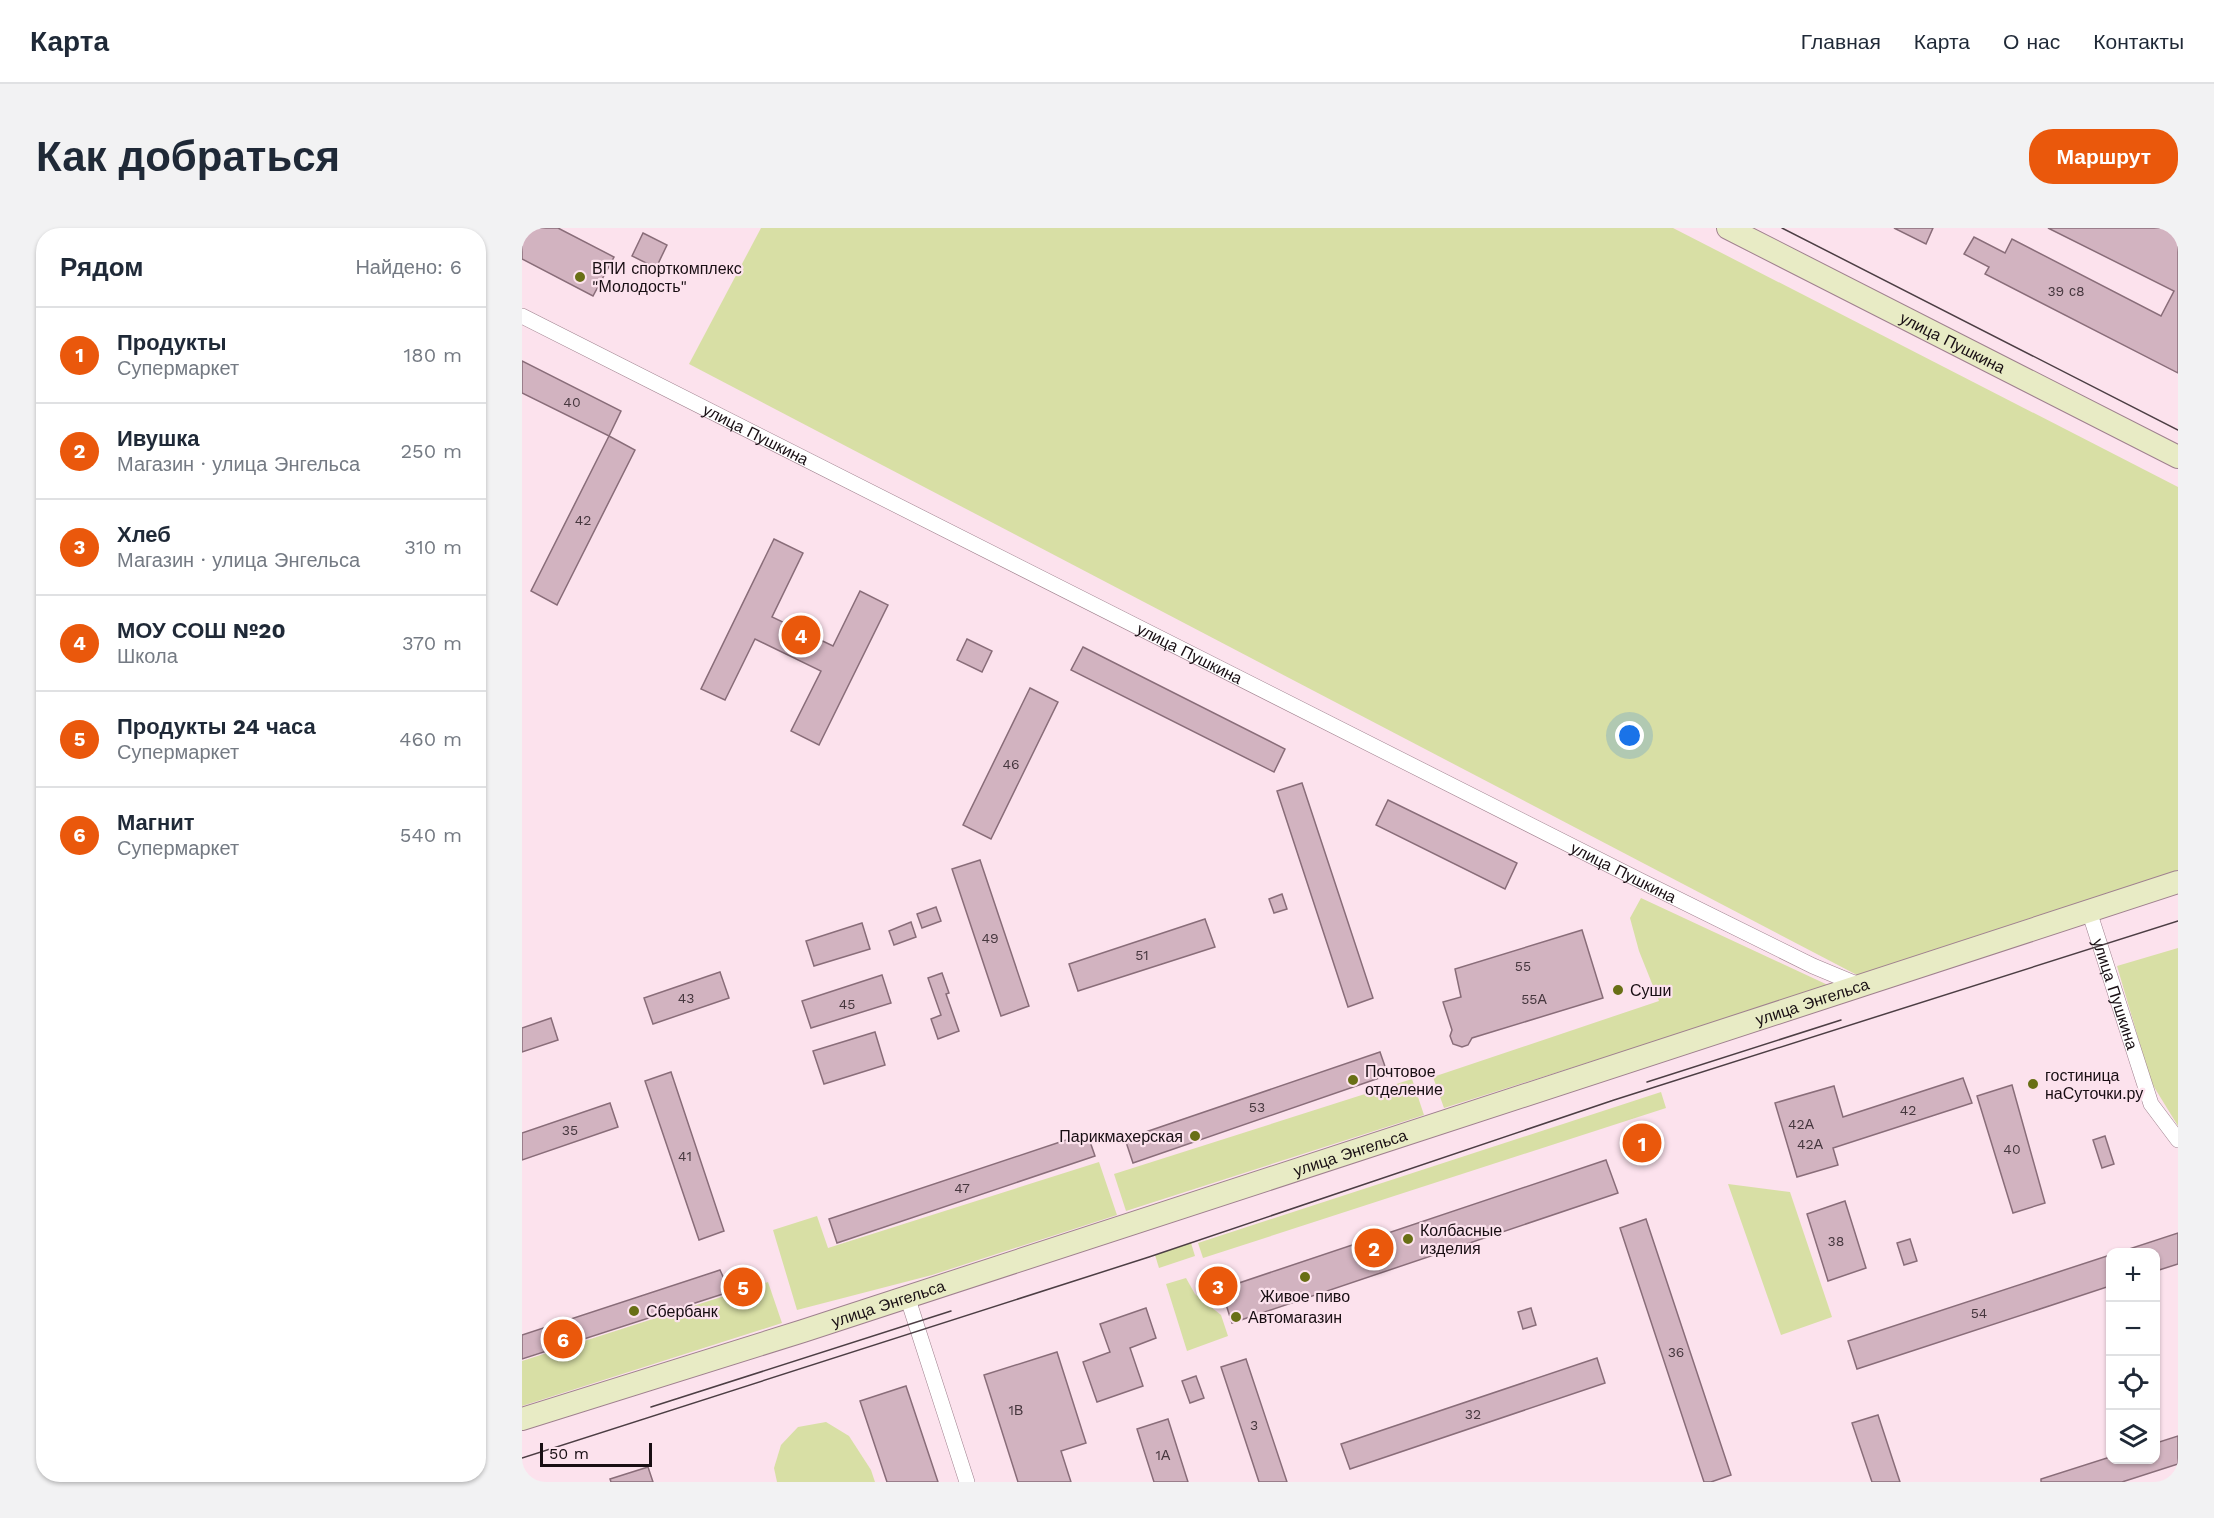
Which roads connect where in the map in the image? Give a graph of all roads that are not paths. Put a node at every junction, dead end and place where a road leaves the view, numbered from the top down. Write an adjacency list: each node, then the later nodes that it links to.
1 (1728, 228): 3 (main road, улица Пушкина)
2 (522, 316): 6 (street, улица Пушкина)
3 (2178, 457)
4 (2178, 882): 5 (main road, улица Энгельса)
5 (2089, 911): 6 (main road, улица Энгельса); 7 (street, улица Пушкина)
6 (1861, 987): 8 (main road, улица Энгельса)
7 (2178, 1140)
8 (907, 1296): 9 (main road, улица Энгельса); 10 (street)
9 (522, 1419)
10 (967, 1482)

